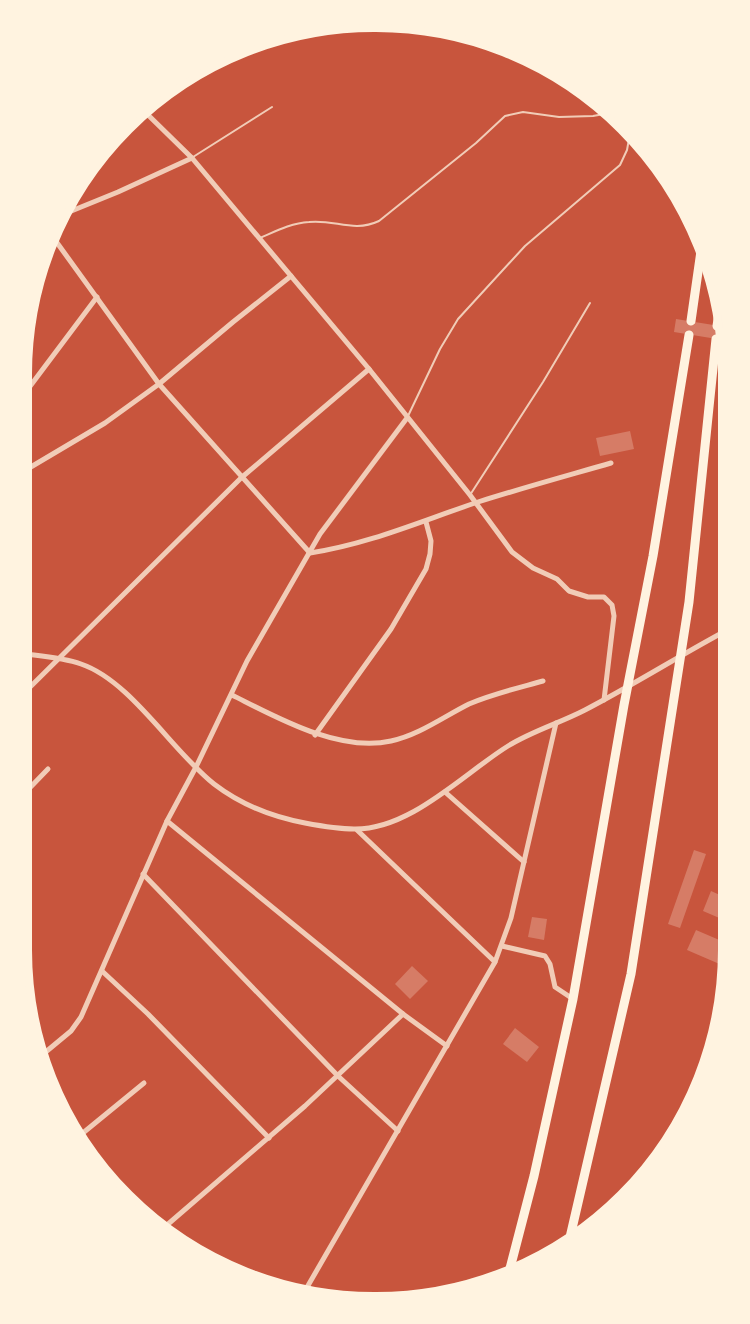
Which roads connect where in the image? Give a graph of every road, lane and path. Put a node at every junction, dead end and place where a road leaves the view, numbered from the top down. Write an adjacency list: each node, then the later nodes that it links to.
1 (272, 107): 5 (lane)
2 (147, 114): 5 (street)
3 (603, 114): 7 (lane)
4 (629, 140): 21 (lane)
5 (192, 158): 6 (street); 7 (street)
6 (70, 212)
7 (260, 238): 10 (street)
8 (56, 241): 11 (street)
9 (700, 255): 13 (highway)
10 (291, 276): 18 (street); 19 (street)
11 (97, 297): 19 (street); 20 (street)
12 (590, 303): 25 (lane)
13 (691, 321)
14 (718, 322): 15 (highway)
15 (717, 326)
16 (689, 335): 49 (highway)
17 (716, 339): 59 (highway)
18 (369, 369): 21 (street); 24 (street)
19 (159, 384): 23 (street); 24 (street)
20 (29, 388)
21 (407, 417): 25 (street); 28 (street)
22 (611, 463): 26 (street)
23 (29, 468)
24 (241, 478): 28 (street); 31 (street)
25 (470, 495): 26 (street)
26 (475, 503): 27 (street); 35 (street)
27 (426, 522): 28 (street); 37 (street)
28 (310, 553): 34 (street)
29 (722, 632): 35 (street)
30 (29, 654): 31 (street)
31 (58, 658): 33 (street); 38 (street)
32 (543, 681): 37 (street)
33 (29, 688)
34 (231, 695): 37 (street); 38 (street)
35 (604, 700): 36 (street)
36 (556, 723): 41 (street); 44 (street)
37 (315, 735)
38 (196, 767): 42 (street); 43 (street)
39 (48, 769): 40 (street)
40 (29, 789)
41 (445, 792): 43 (street); 44 (street)
42 (167, 821): 45 (street); 50 (street)
43 (357, 830): 47 (street)
44 (524, 862): 46 (street)
45 (143, 874): 48 (street); 53 (street)
46 (502, 946): 47 (street); 49 (street)
47 (495, 962): 51 (street)
48 (102, 971): 52 (street); 57 (street)
49 (573, 999): 60 (highway)
50 (403, 1014): 51 (street); 53 (street)
51 (447, 1046): 56 (street)
52 (45, 1053)
53 (338, 1076): 56 (street); 57 (street)
54 (144, 1083): 55 (street)
55 (80, 1131)
56 (398, 1131): 61 (street)
57 (269, 1138): 58 (street)
58 (166, 1226)
59 (571, 1235)
60 (510, 1268)
61 (306, 1289)

